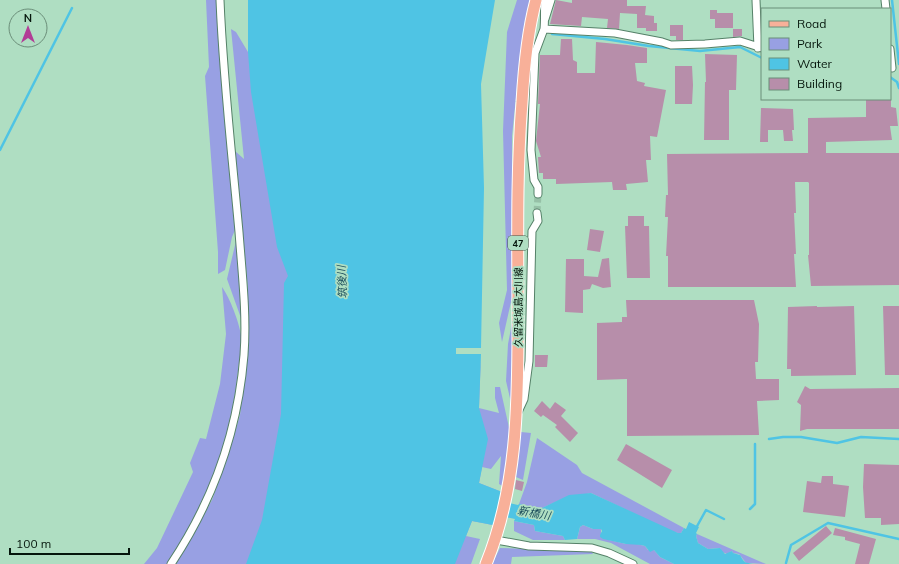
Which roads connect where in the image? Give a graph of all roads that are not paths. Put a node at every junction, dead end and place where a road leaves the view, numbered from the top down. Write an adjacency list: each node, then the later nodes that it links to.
1 (220, 0): 15 (street)
2 (536, 0): 13 (main road, 久留米城島大川線 / 47)
3 (544, 0): 6 (street)
4 (551, 0): 6 (street)
5 (756, 0): 8 (street)
6 (545, 20): 7 (street)
7 (544, 29): 8 (street); 11 (street)
8 (760, 48)
9 (891, 54): 10 (street)
10 (894, 69)
11 (538, 194)
12 (538, 213): 13 (street)
13 (516, 416): 14 (main road, 久留米城島大川線 / 47)
14 (496, 540): 16 (main road, 久留米城島大川線 / 47); 17 (street)
15 (171, 564)
16 (486, 564)
17 (633, 564)

